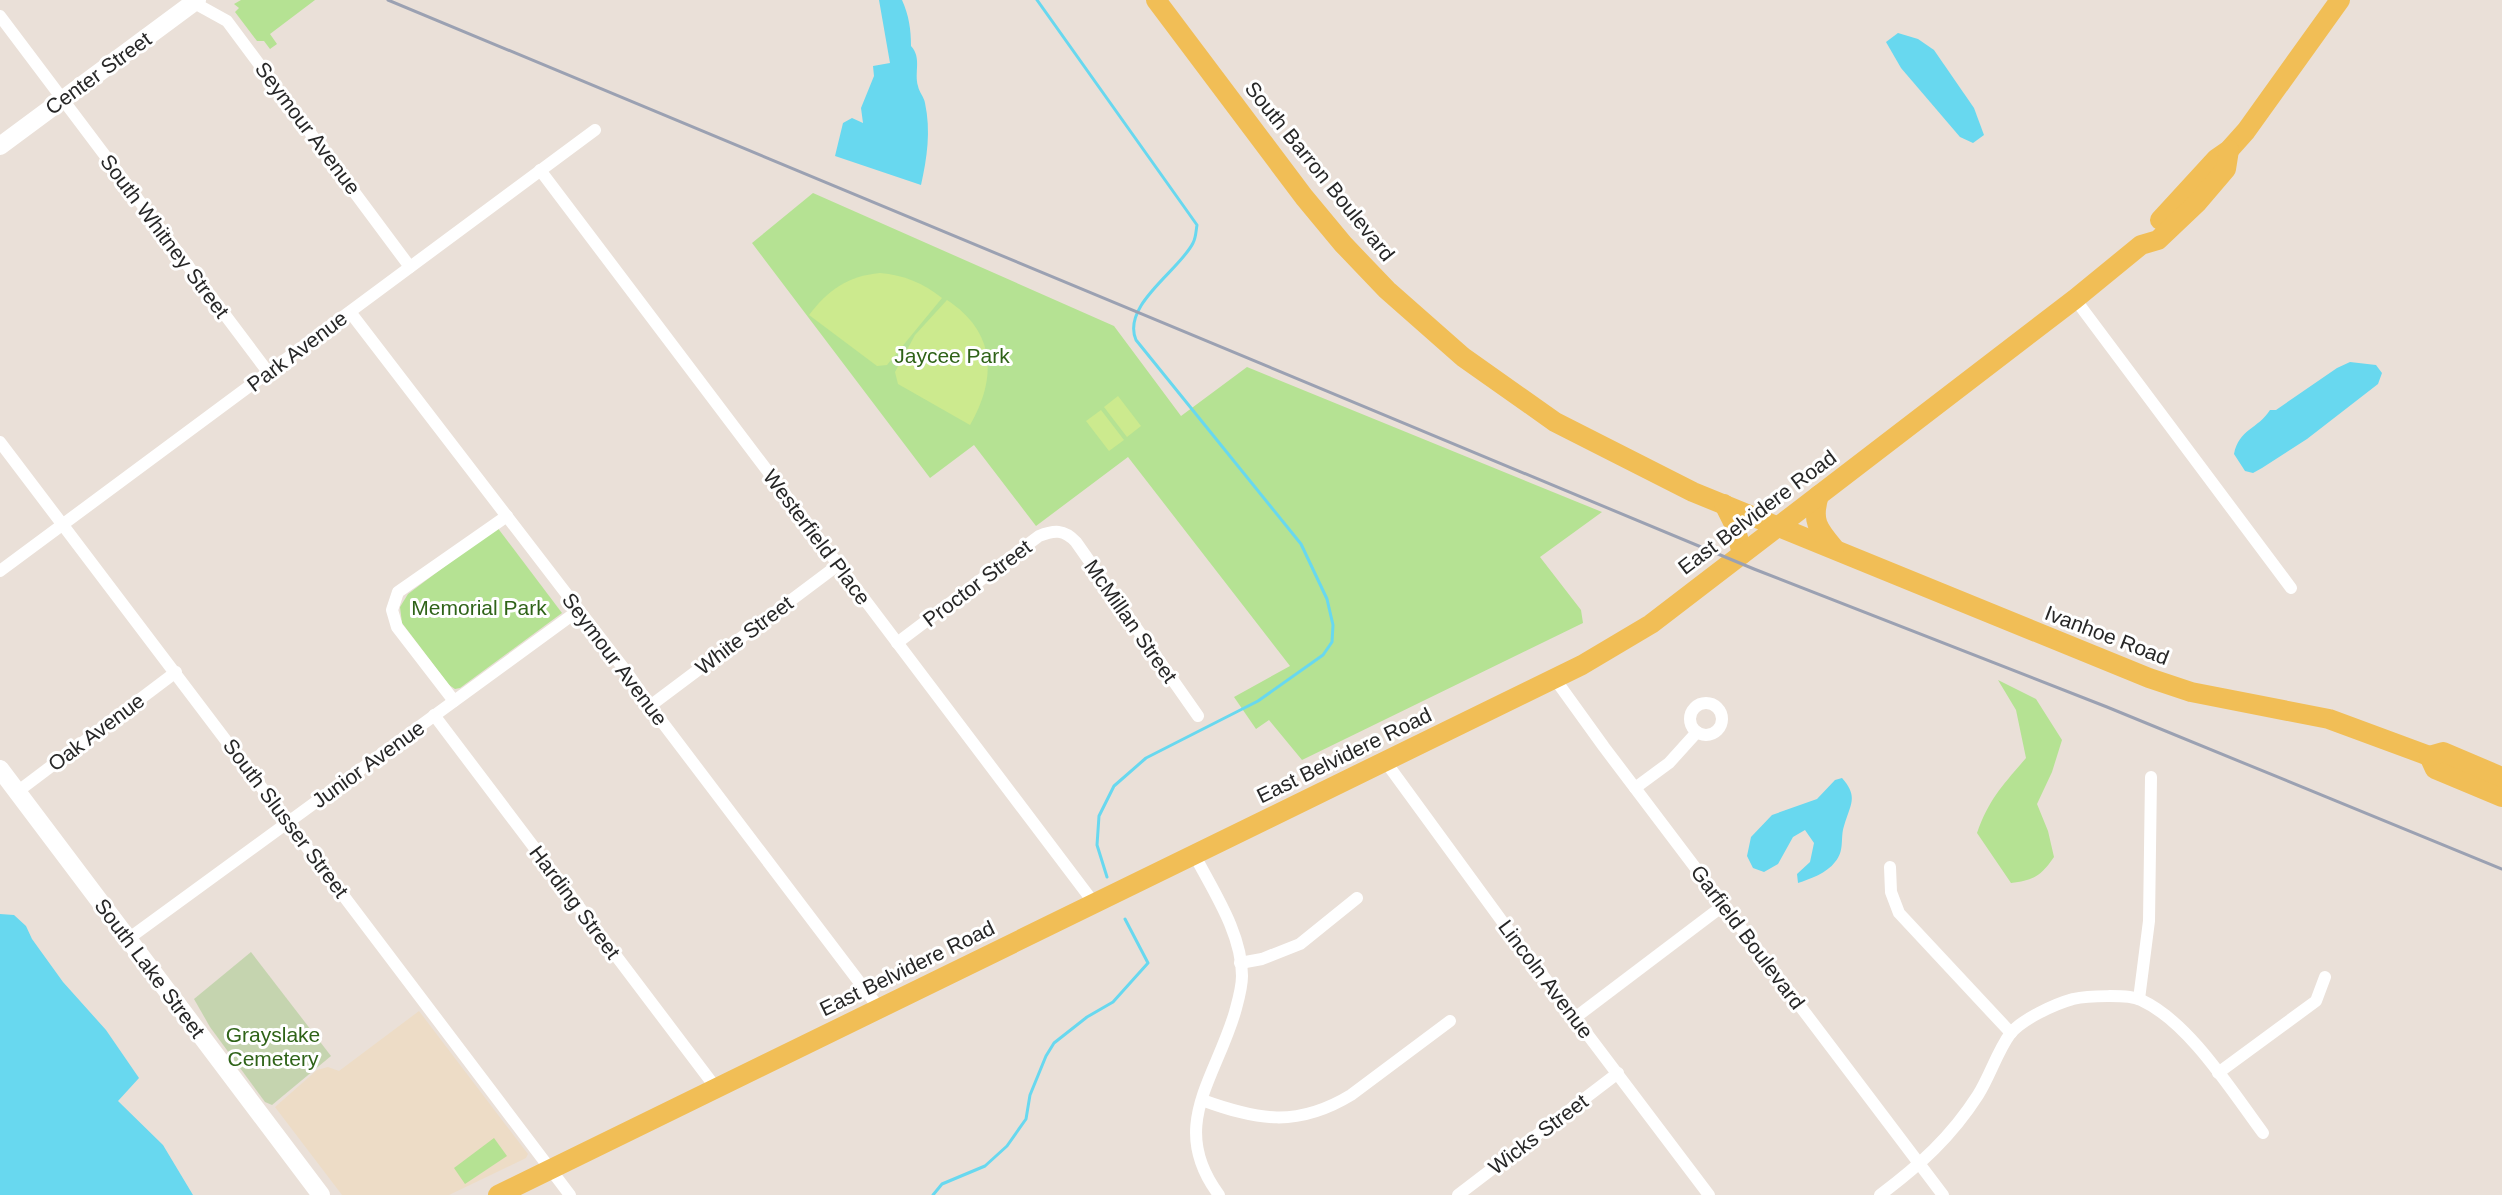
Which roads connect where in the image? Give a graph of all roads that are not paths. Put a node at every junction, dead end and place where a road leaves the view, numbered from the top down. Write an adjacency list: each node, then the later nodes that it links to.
1 (1156, 0): 15 (main road, South Barron Boulevard)
2 (2340, 0): 10 (main road, East Belvidere Road)
3 (193, 1): 5 (street, Center Street); 9 (street, Seymour Avenue)
4 (0, 16): 5 (street, South Whitney Street)
5 (62, 99): 7 (street, Center Street); 12 (street, South Whitney Street)
6 (595, 130): 8 (street, Park Avenue)
7 (0, 146)
8 (540, 170): 9 (street, Park Avenue); 22 (street, Westerfield Place)
9 (410, 267): 11 (street, Park Avenue)
10 (2075, 298): 14 (main road, East Belvidere Road); 24 (street)
11 (350, 312): 12 (street, Park Avenue); 16 (street, Seymour Avenue)
12 (268, 372): 17 (street, Park Avenue)
13 (0, 442): 17 (street, South Slusser Street)
14 (1819, 495): 18 (main road, East Belvidere Road); 20 (main road)
15 (1724, 504): 18 (main road, South Barron Boulevard); 21 (main road)
16 (507, 516): 25 (street, Seymour Avenue); 29 (street)
17 (63, 525): 23 (street, Park Avenue); 27 (street, South Slusser Street)
18 (1778, 526): 20 (main road, Ivanhoe Road); 21 (main road, East Belvidere Road)
19 (1060, 531): 26 (street, Proctor Street); 32 (street, McMillan Street)
20 (1835, 550): 34 (main road, Ivanhoe Road)
21 (1742, 554): 28 (main road, East Belvidere Road)
22 (838, 565): 26 (street, Westerfield Place); 30 (street, White Street)
23 (0, 571)
24 (2291, 588)
25 (579, 610): 29 (street, Junior Avenue); 30 (street, Seymour Avenue)
26 (897, 643): 46 (street, Westerfield Place)
27 (176, 672): 40 (street, Oak Avenue); 42 (street, South Slusser Street)
28 (1555, 679): 35 (main road, East Belvidere Road); 39 (street, Garfield Boulevard)
29 (454, 701): 31 (street, Junior Avenue)
30 (650, 706): 52 (street, Seymour Avenue)
31 (434, 715): 42 (street, Junior Avenue); 58 (street, Harding Street)
32 (1198, 716)
33 (1697, 732): 39 (street)
34 (2429, 756): 38 (main road); 41 (main road)
35 (1385, 761): 43 (main road, East Belvidere Road); 53 (street, Lincoln Avenue)
36 (0, 769): 40 (street, South Lake Street)
37 (2151, 777): 51 (street)
38 (2502, 777)
39 (1635, 788): 47 (street, Garfield Boulevard)
40 (17, 792): 48 (street, South Lake Street)
41 (2502, 797)
42 (289, 822): 48 (street, Junior Avenue); 62 (street, South Slusser Street)
43 (1194, 854): 46 (main road, East Belvidere Road); 49 (street)
44 (1890, 867): 55 (street)
45 (1357, 898): 49 (street)
46 (1094, 903): 52 (main road, East Belvidere Road)
47 (1724, 905): 53 (street); 61 (street, Garfield Boulevard)
48 (128, 939): 63 (street, South Lake Street)
49 (1240, 963): 59 (street)
50 (2325, 977): 57 (street)
51 (2139, 999): 55 (street); 57 (street)
52 (879, 1008): 58 (main road, East Belvidere Road)
53 (1576, 1017): 56 (street, Lincoln Avenue)
54 (1450, 1021): 59 (street)
55 (2011, 1033): 61 (street)
56 (1618, 1073): 67 (street, Wicks Street); 68 (street, Lincoln Avenue)
57 (2218, 1073): 60 (street)
58 (716, 1088): 62 (main road, East Belvidere Road)
59 (1202, 1100): 66 (street)
60 (2263, 1133)
61 (1920, 1164): 69 (street); 70 (street, Garfield Boulevard)
62 (550, 1169): 64 (main road, East Belvidere Road); 65 (street, South Slusser Street)
63 (321, 1195)
64 (498, 1195)
65 (570, 1195)
66 (1219, 1195)
67 (1458, 1195)
68 (1709, 1195)
69 (1880, 1195)
70 (1943, 1195)

